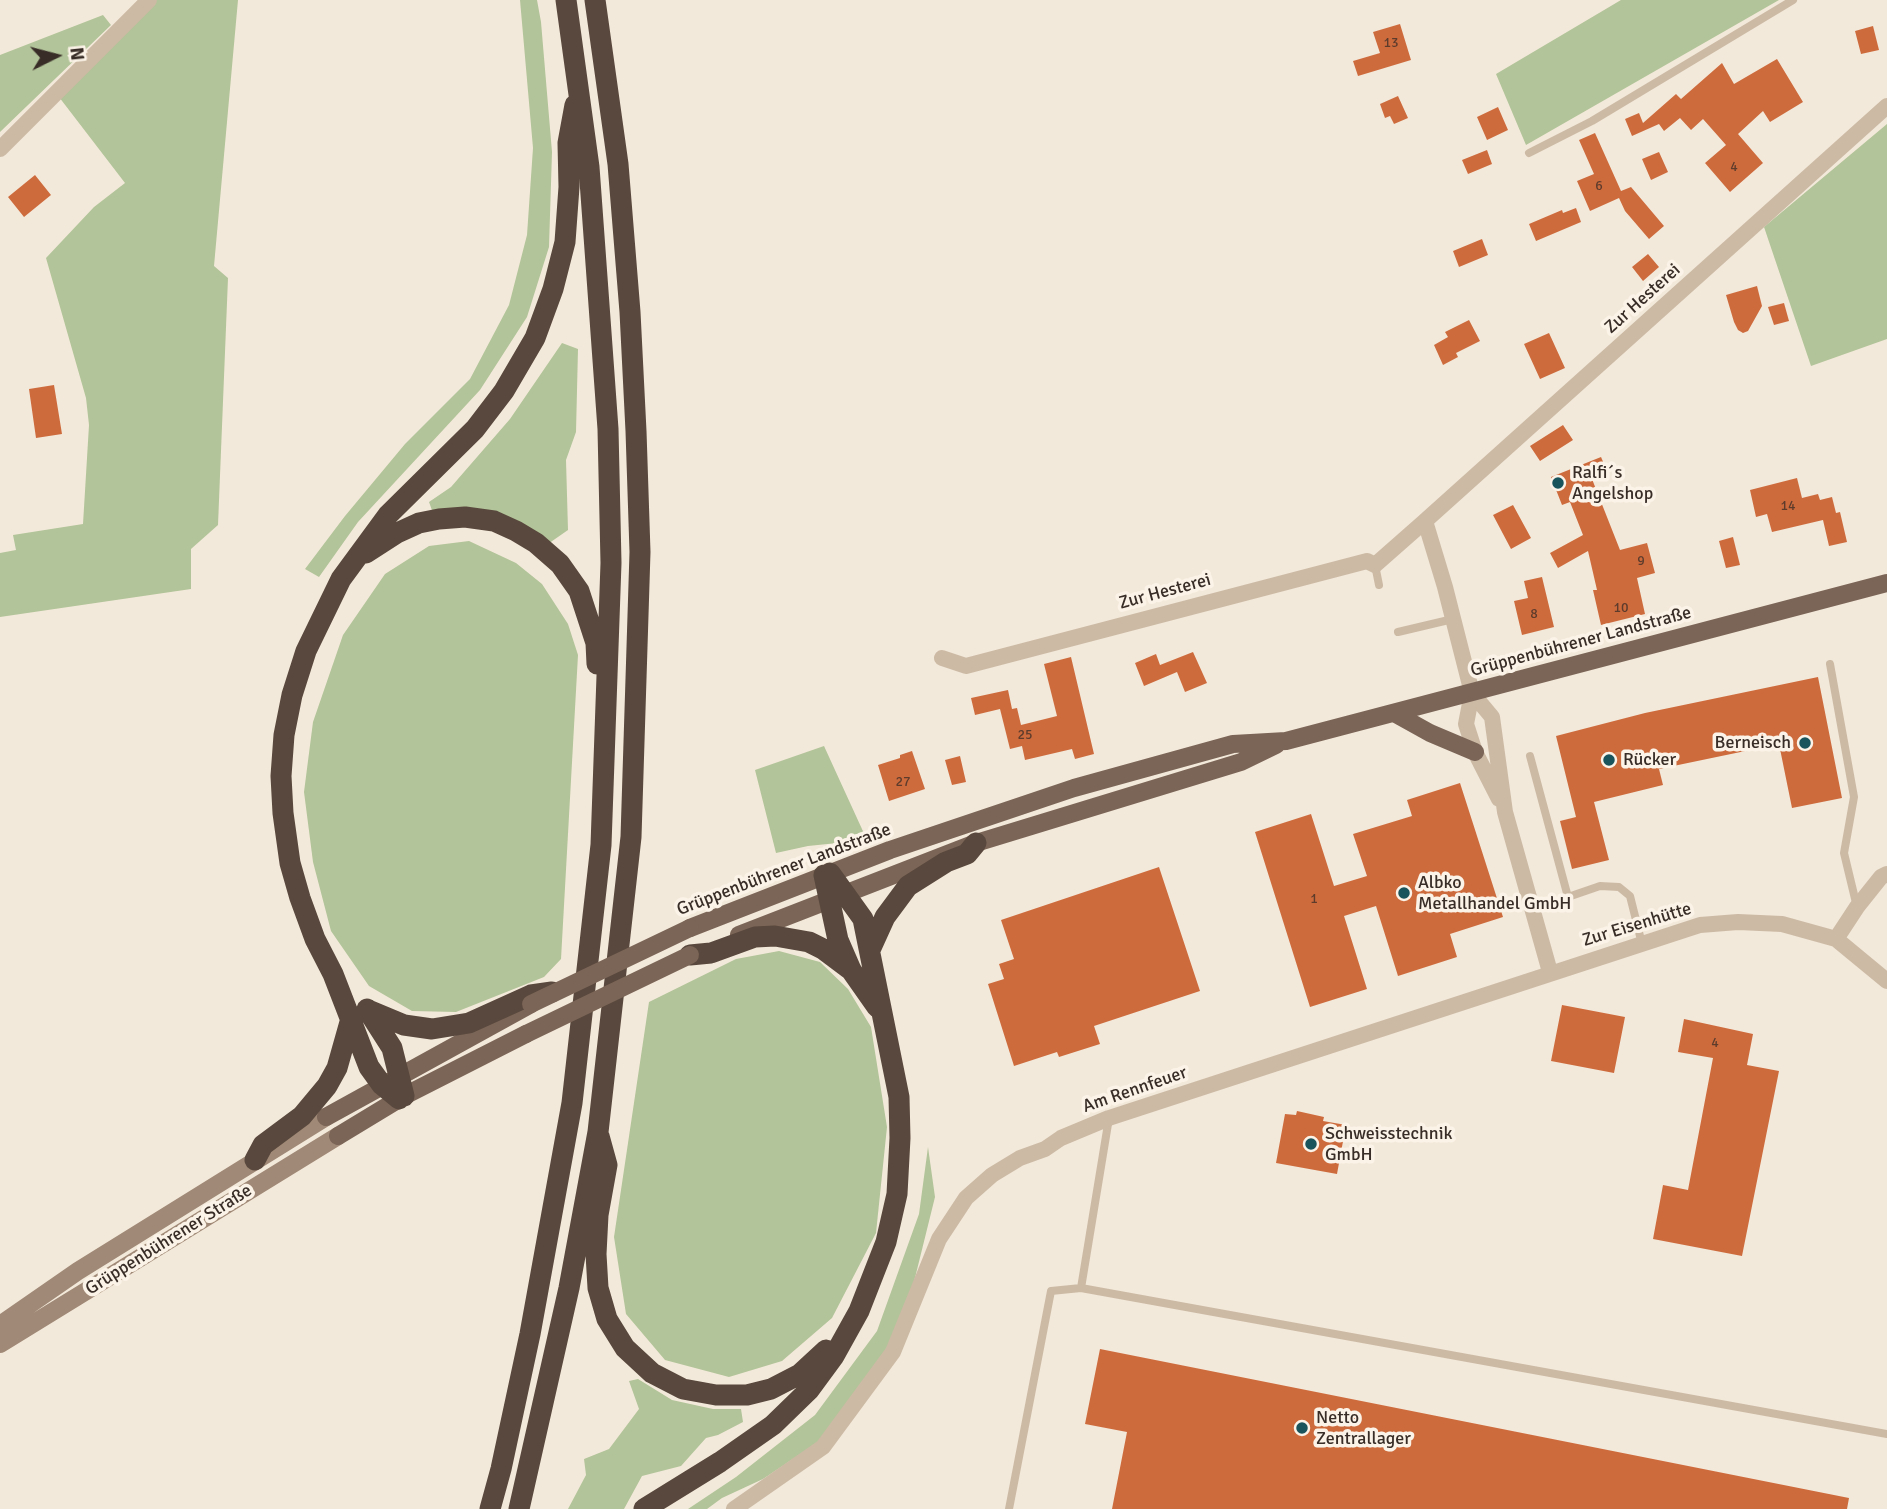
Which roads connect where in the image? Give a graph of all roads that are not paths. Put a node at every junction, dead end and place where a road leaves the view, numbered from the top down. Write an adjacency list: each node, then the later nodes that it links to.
1 (149, 0): 7 (street)
2 (566, 0): 5 (highway)
3 (595, 0): 44 (highway)
4 (1793, 0): 8 (lane)
5 (578, 86): 10 (highway); 23 (highway)
6 (1887, 106): 9 (street, Zur Hesterei)
7 (0, 149)
8 (1529, 153)
9 (1425, 521): 11 (street, Zur Hesterei); 14 (street)
10 (353, 563): 23 (highway); 40 (highway)
11 (1375, 565): 13 (lane); 16 (street, Zur Hesterei)
12 (1887, 583): 18 (main road, Grüppenbührener Landstraße)
13 (1379, 585)
14 (1452, 619): 15 (lane); 18 (street)
15 (1398, 632)
16 (942, 658)
17 (1830, 664): 29 (lane)
18 (1472, 693): 19 (main road, Grüppenbührener Landstraße); 21 (street); 24 (street)
19 (1394, 713): 20 (main road, Grüppenbührener Landstraße); 21 (main road)
20 (1286, 741): 25 (main road, Grüppenbührener Landstraße); 26 (main road, Grüppenbührener Landstraße)
21 (1475, 752): 24 (street)
22 (1530, 756): 31 (lane)
23 (603, 785): 52 (highway)
24 (1505, 811): 35 (street)
25 (976, 843): 28 (main road, Grüppenbührener Landstraße); 32 (highway)
26 (827, 874): 28 (highway); 37 (main road, Grüppenbührener Landstraße, bridge)
27 (1887, 874): 29 (street)
28 (836, 896): 32 (highway); 33 (main road, Grüppenbührener Landstraße); 34 (highway)
29 (1857, 907): 30 (street)
30 (1836, 939): 31 (street, Zur Eisenhütte); 36 (street, Zur Eisenhütte)
31 (1642, 944): 35 (street, Zur Eisenhütte)
32 (870, 950): 39 (highway)
33 (690, 955): 34 (highway); 41 (main road, Grüppenbührener Landstraße, bridge)
34 (852, 970): 39 (highway)
35 (1550, 972): 43 (street, Am Rennfeuer)
36 (1887, 981)
37 (556, 992): 38 (highway, bridge)
38 (531, 1000): 40 (highway); 41 (main road, Grüppenbührener Landstraße)
39 (881, 1013): 48 (highway)
40 (359, 1016): 41 (highway); 46 (highway)
41 (396, 1089): 42 (main road, Grüppenbührener Landstraße); 45 (main road, Grüppenbührener Landstraße)
42 (326, 1117): 46 (main road, Grüppenbührener Straße)
43 (1109, 1118): 47 (lane); 55 (street, Am Rennfeuer)
44 (598, 1132): 48 (highway); 53 (highway)
45 (338, 1136): 50 (main road, Grüppenbührener Straße)
46 (255, 1160): 49 (main road, Grüppenbührener Straße)
47 (1081, 1288): 51 (lane); 56 (lane)
48 (859, 1311): 54 (highway)
49 (0, 1325)
50 (0, 1344)
51 (1887, 1434)
52 (490, 1509)
53 (519, 1509)
54 (644, 1509)
55 (734, 1509)
56 (1009, 1509)

